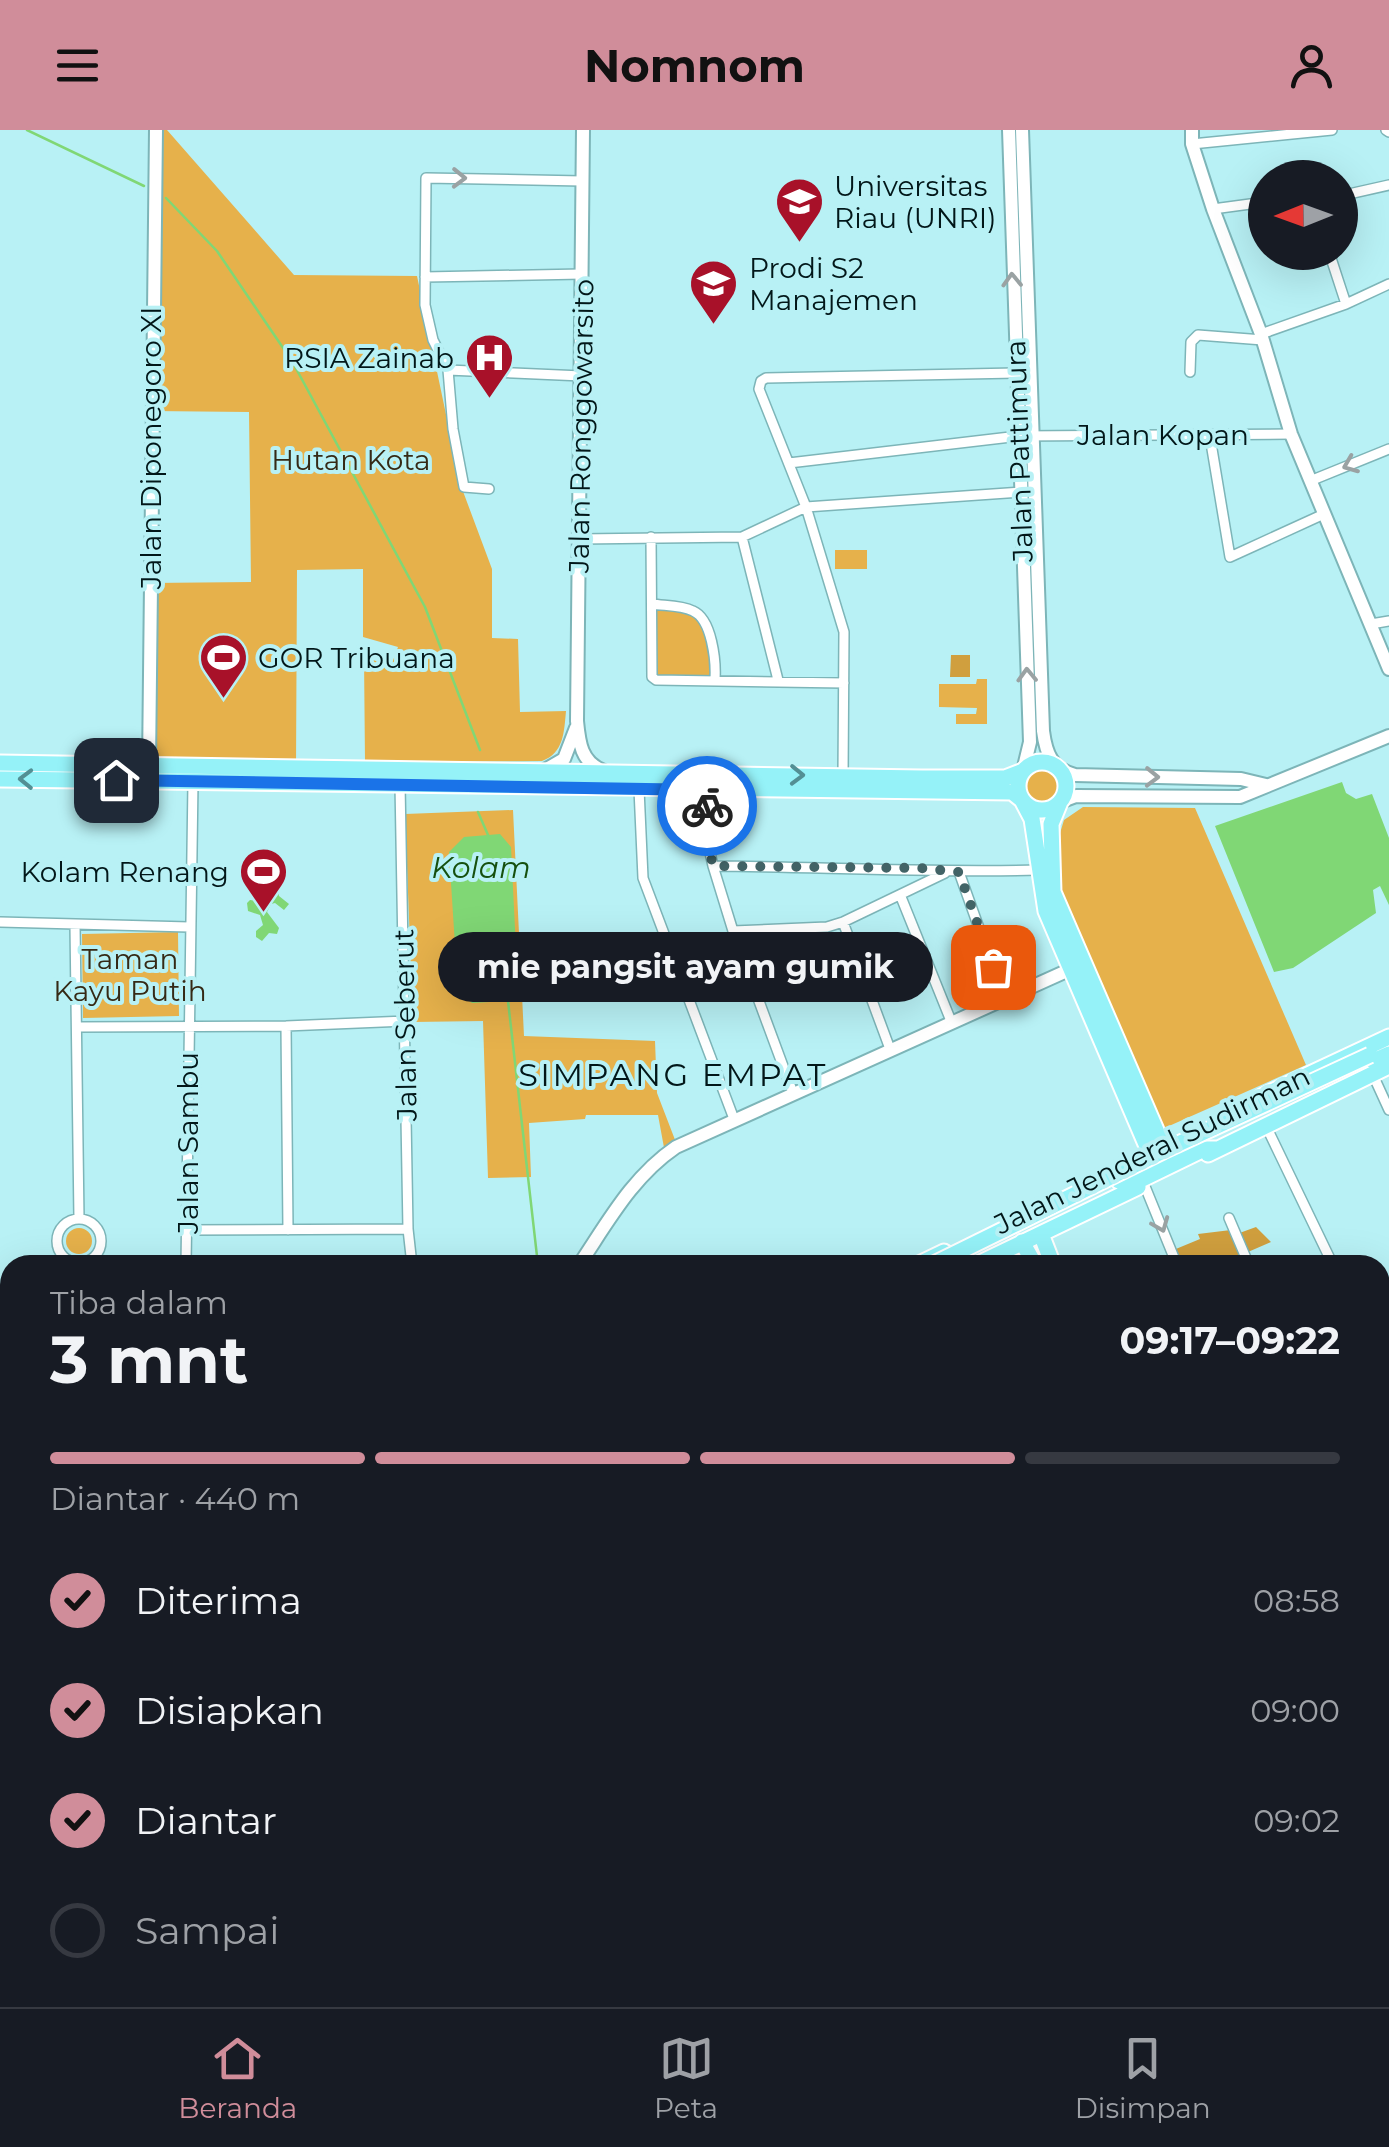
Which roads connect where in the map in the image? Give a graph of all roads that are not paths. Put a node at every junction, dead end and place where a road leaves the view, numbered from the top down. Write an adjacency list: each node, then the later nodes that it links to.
1 (156, 130): 46 (street, Jalan Diponegoro XI)
2 (583, 130): 7 (street, Jalan Ronggowarsito)
3 (1009, 130): 20 (street, Jalan Pattimura, one-way to 3)
4 (1022, 130): 23 (street, Jalan Pattimura)
5 (1332, 130): 6 (street)
6 (1192, 137): 11 (street)
7 (582, 182): 13 (street, Jalan Ronggowarsito); 14 (street, one-way to 7)
8 (1389, 185): 9 (street)
9 (1358, 192)
10 (1248, 205): 11 (street)
11 (1213, 210): 17 (street)
12 (1335, 270): 16 (street)
13 (582, 274): 14 (street); 21 (street, Jalan Ronggowarsito)
14 (425, 277): 18 (street)
15 (1389, 284): 16 (street)
16 (1346, 304): 17 (street)
17 (1262, 337): 19 (street); 22 (street)
18 (448, 370): 21 (street); 29 (street)
19 (1190, 372)
20 (1016, 373): 24 (street, Jalan Pattimura); 27 (street)
21 (582, 376): 35 (street, Jalan Ronggowarsito)
22 (1291, 434): 25 (street, Jalan Kopan); 28 (street)
23 (1034, 435): 24 (street, Jalan Kopan); 25 (street, Jalan Kopan); 47 (street, Jalan Pattimura)
24 (1018, 436): 27 (street, Jalan Kopan); 30 (street, Jalan Pattimura)
25 (1210, 436): 32 (street)
26 (1389, 449): 28 (street, one-way to 28)
27 (790, 463): 31 (street)
28 (1310, 481): 32 (street)
29 (489, 489)
30 (1021, 492): 31 (street); 50 (street, Jalan Pattimura, one-way to 30)
31 (806, 508): 34 (street); 42 (street)
32 (1324, 514): 38 (street)
33 (652, 537): 34 (street); 35 (street); 36 (street)
34 (742, 537): 41 (street)
35 (580, 539): 43 (street, Jalan Ronggowarsito)
36 (652, 604): 40 (street); 40 (street)
37 (1389, 620): 38 (street)
38 (1371, 624): 39 (street)
39 (1389, 669)
40 (715, 679): 41 (street)
41 (778, 680): 42 (street)
42 (844, 683): 52 (street)
43 (577, 721): 48 (street, Jalan Ronggowarsito); 49 (street, Jalan Ronggowarsito)
44 (1389, 736): 57 (street)
45 (0, 764): 46 (main road)
46 (148, 766): 51 (main road)
47 (1056, 768): 50 (main road); 57 (street, one-way to 57); 61 (main road)
48 (544, 771): 49 (main road); 51 (main road)
49 (604, 771): 55 (main road)
50 (1024, 771): 52 (main road); 60 (main road)
51 (263, 775): 54 (main road); 56 (main road)
52 (843, 776): 55 (main road, one-way to 52)
53 (0, 779): 54 (main road, one-way to 53)
54 (193, 782): 69 (street, Jalan Sambu)
55 (746, 783): 59 (main road); 60 (main road)
56 (400, 784): 58 (main road); 73 (street, Jalan Seberut)
57 (1266, 785): 61 (street)
58 (639, 789): 59 (main road); 84 (street)
59 (707, 790): 62 (street)
60 (1022, 800): 61 (main road); 63 (main road)
61 (1060, 802): 71 (main road)
62 (713, 866): 64 (street); 70 (street)
63 (1038, 870): 64 (street); 71 (main road)
64 (953, 872): 65 (street); 72 (street)
65 (901, 897): 67 (street); 74 (street)
66 (0, 922): 68 (street)
67 (843, 922): 70 (street); 79 (street)
68 (76, 925): 69 (street); 77 (street)
69 (190, 927): 75 (street, Jalan Sambu)
70 (732, 931): 82 (street)
71 (1077, 966): 72 (street); 86 (main road)
72 (1004, 998): 74 (street)
73 (406, 1021): 76 (street); 94 (street, Jalan Seberut)
74 (951, 1022): 79 (street)
75 (189, 1026): 76 (street); 77 (street); 92 (street, Jalan Sambu)
76 (286, 1026): 93 (street)
77 (78, 1027): 90 (street)
78 (1389, 1041): 81 (main road); 86 (main road, Jalan Jenderal Sudirman)
79 (890, 1050): 82 (street)
80 (1389, 1054): 81 (main road)
81 (1376, 1064): 83 (street); 85 (main road, Jalan Jenderal Sudirman); 103 (main road, bridge); 104 (main road)
82 (793, 1093): 84 (street)
83 (1389, 1110)
84 (734, 1119): 101 (street)
85 (1266, 1126): 87 (main road, Jalan Jenderal Sudirman); 110 (street)
86 (1155, 1147): 87 (main road); 89 (main road, Jalan Jenderal Sudirman)
87 (1217, 1150): 88 (main road, Jalan Jenderal Sudirman)
88 (1144, 1184): 95 (main road, Jalan Jenderal Sudirman); 108 (street, one-way to 108)
89 (1024, 1216): 95 (main road); 96 (main road); 102 (main road, Jalan Jenderal Sudirman)
90 (78, 1218): 97 (street); 98 (street)
91 (1229, 1218): 109 (street)
92 (187, 1230): 93 (street); 99 (street, Jalan Sambu)
93 (288, 1230): 94 (street)
94 (408, 1230): 100 (street, Jalan Seberut)
95 (1041, 1234): 96 (main road, Jalan Jenderal Sudirman); 107 (main road)
96 (1022, 1242): 105 (main road, Jalan Jenderal Sudirman); 106 (main road)
97 (62, 1255)
98 (95, 1255)
99 (186, 1255)
100 (411, 1255)
101 (586, 1255)
102 (939, 1255)
103 (950, 1255)
104 (975, 1255)
105 (996, 1255)
106 (1029, 1255)
107 (1049, 1255)
108 (1173, 1255)
109 (1244, 1255)
110 (1328, 1255)

